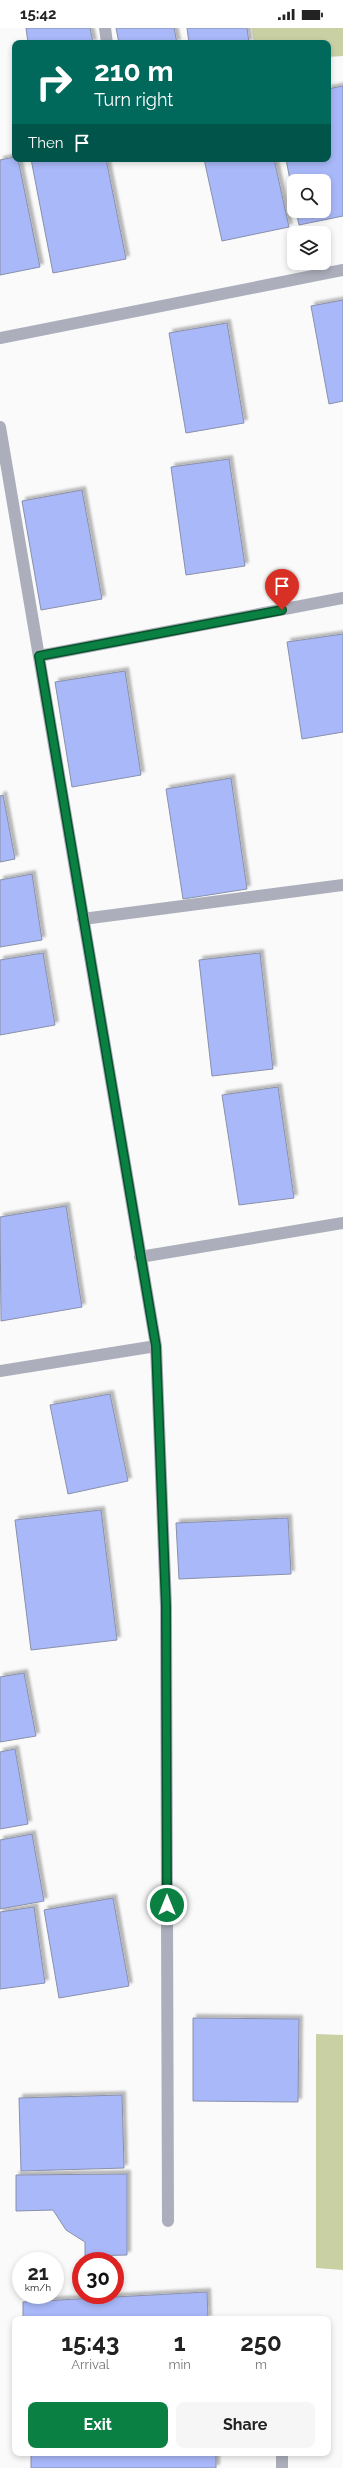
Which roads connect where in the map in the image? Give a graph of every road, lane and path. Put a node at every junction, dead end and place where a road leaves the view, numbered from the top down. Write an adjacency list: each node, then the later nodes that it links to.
1 (106, 28): 2 (street)
2 (107, 40)
3 (343, 270): 4 (street)
4 (0, 338)
5 (0, 426): 7 (street)
6 (343, 598): 7 (street)
7 (39, 656): 9 (street)
8 (343, 885): 9 (street)
9 (84, 919): 11 (street)
10 (343, 1223): 11 (street)
11 (140, 1257): 12 (street)
12 (156, 1346): 13 (street); 14 (street)
13 (0, 1371)
14 (168, 2221)
15 (282, 2456): 16 (street)
16 (282, 2468)

